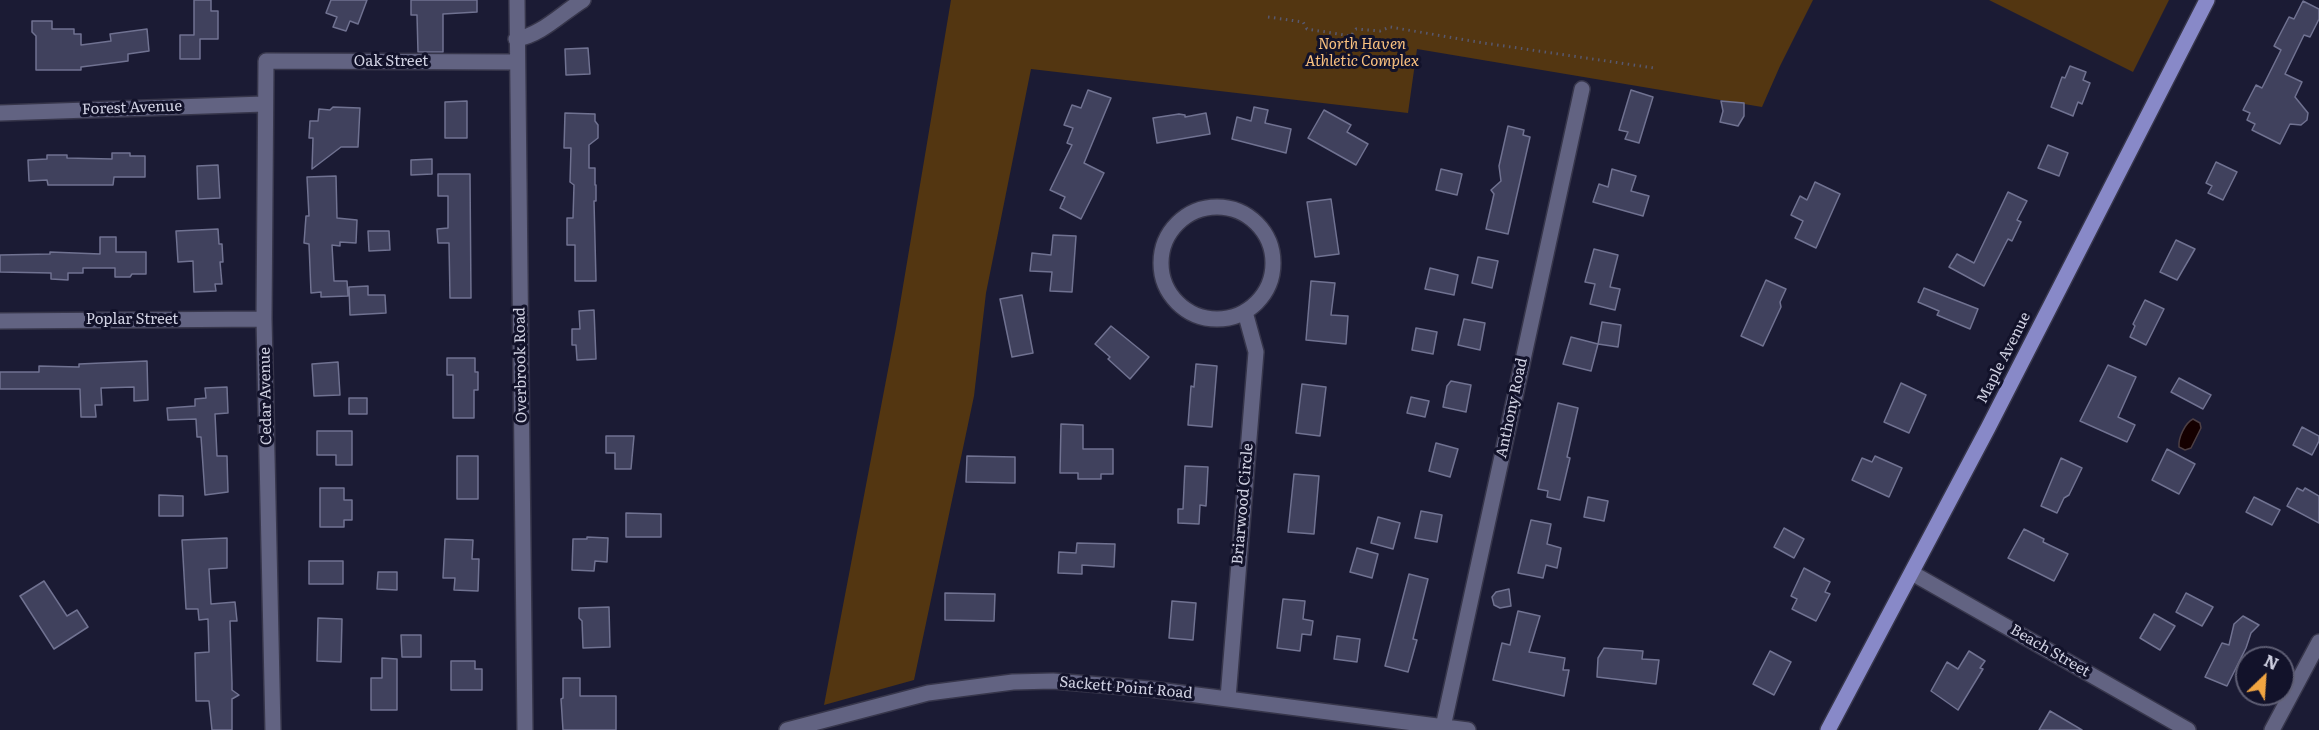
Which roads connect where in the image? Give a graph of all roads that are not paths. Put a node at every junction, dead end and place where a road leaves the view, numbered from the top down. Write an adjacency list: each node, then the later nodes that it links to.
1 (517, 0): 4 (street, Overbrook Road)
2 (583, 0): 4 (street)
3 (2206, 0): 13 (main road, Maple Avenue)
4 (516, 39): 6 (street, Overbrook Road)
5 (266, 61): 6 (street, Oak Street); 8 (street, Cedar Avenue)
6 (516, 62): 18 (street, Overbrook Road)
7 (1582, 89): 16 (street, Anthony Road)
8 (264, 104): 9 (street, Forest Avenue); 11 (street, Cedar Avenue)
9 (0, 112)
10 (1245, 312): 10 (street); 15 (street, Briarwood Circle)
11 (264, 319): 12 (street, Poplar Street); 17 (street, Cedar Avenue)
12 (0, 321)
13 (1912, 573): 21 (main road, Maple Avenue); 22 (street, Beach Street)
14 (2319, 642): 23 (street)
15 (1228, 698): 16 (street, Sackett Point Road); 19 (street, Sackett Point Road)
16 (1443, 727): 20 (street, Sackett Point Road)
17 (273, 730)
18 (525, 730)
19 (787, 730)
20 (1468, 730)
21 (1828, 730)
22 (2188, 730)
23 (2272, 730)

